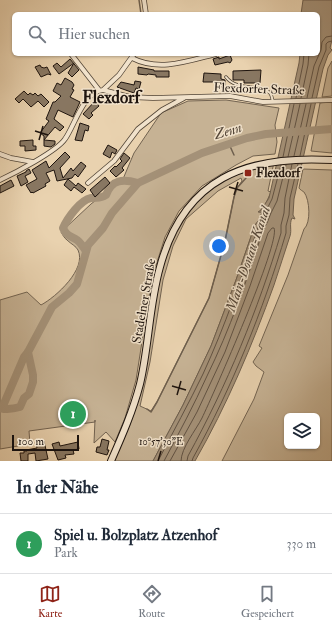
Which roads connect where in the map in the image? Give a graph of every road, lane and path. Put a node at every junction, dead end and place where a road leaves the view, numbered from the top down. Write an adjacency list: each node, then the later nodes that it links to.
1 (144, 0): 2 (street)
2 (146, 12)
3 (73, 56): 7 (street)
4 (133, 56): 5 (street); 7 (street)
5 (208, 56)
6 (226, 78): 10 (lane)
7 (101, 90): 8 (street, Flexdorfer Straße); 13 (street)
8 (185, 98): 10 (street, Flexdorfer Straße); 15 (street, Flexdorfer Straße)
9 (332, 100): 10 (street, Flexdorfer Straße)
10 (273, 102)
11 (0, 154): 13 (street)
12 (332, 160): 16 (main road, Stadelner Straße)
13 (33, 162): 14 (street)
14 (0, 180)
15 (88, 183)
16 (111, 461)

